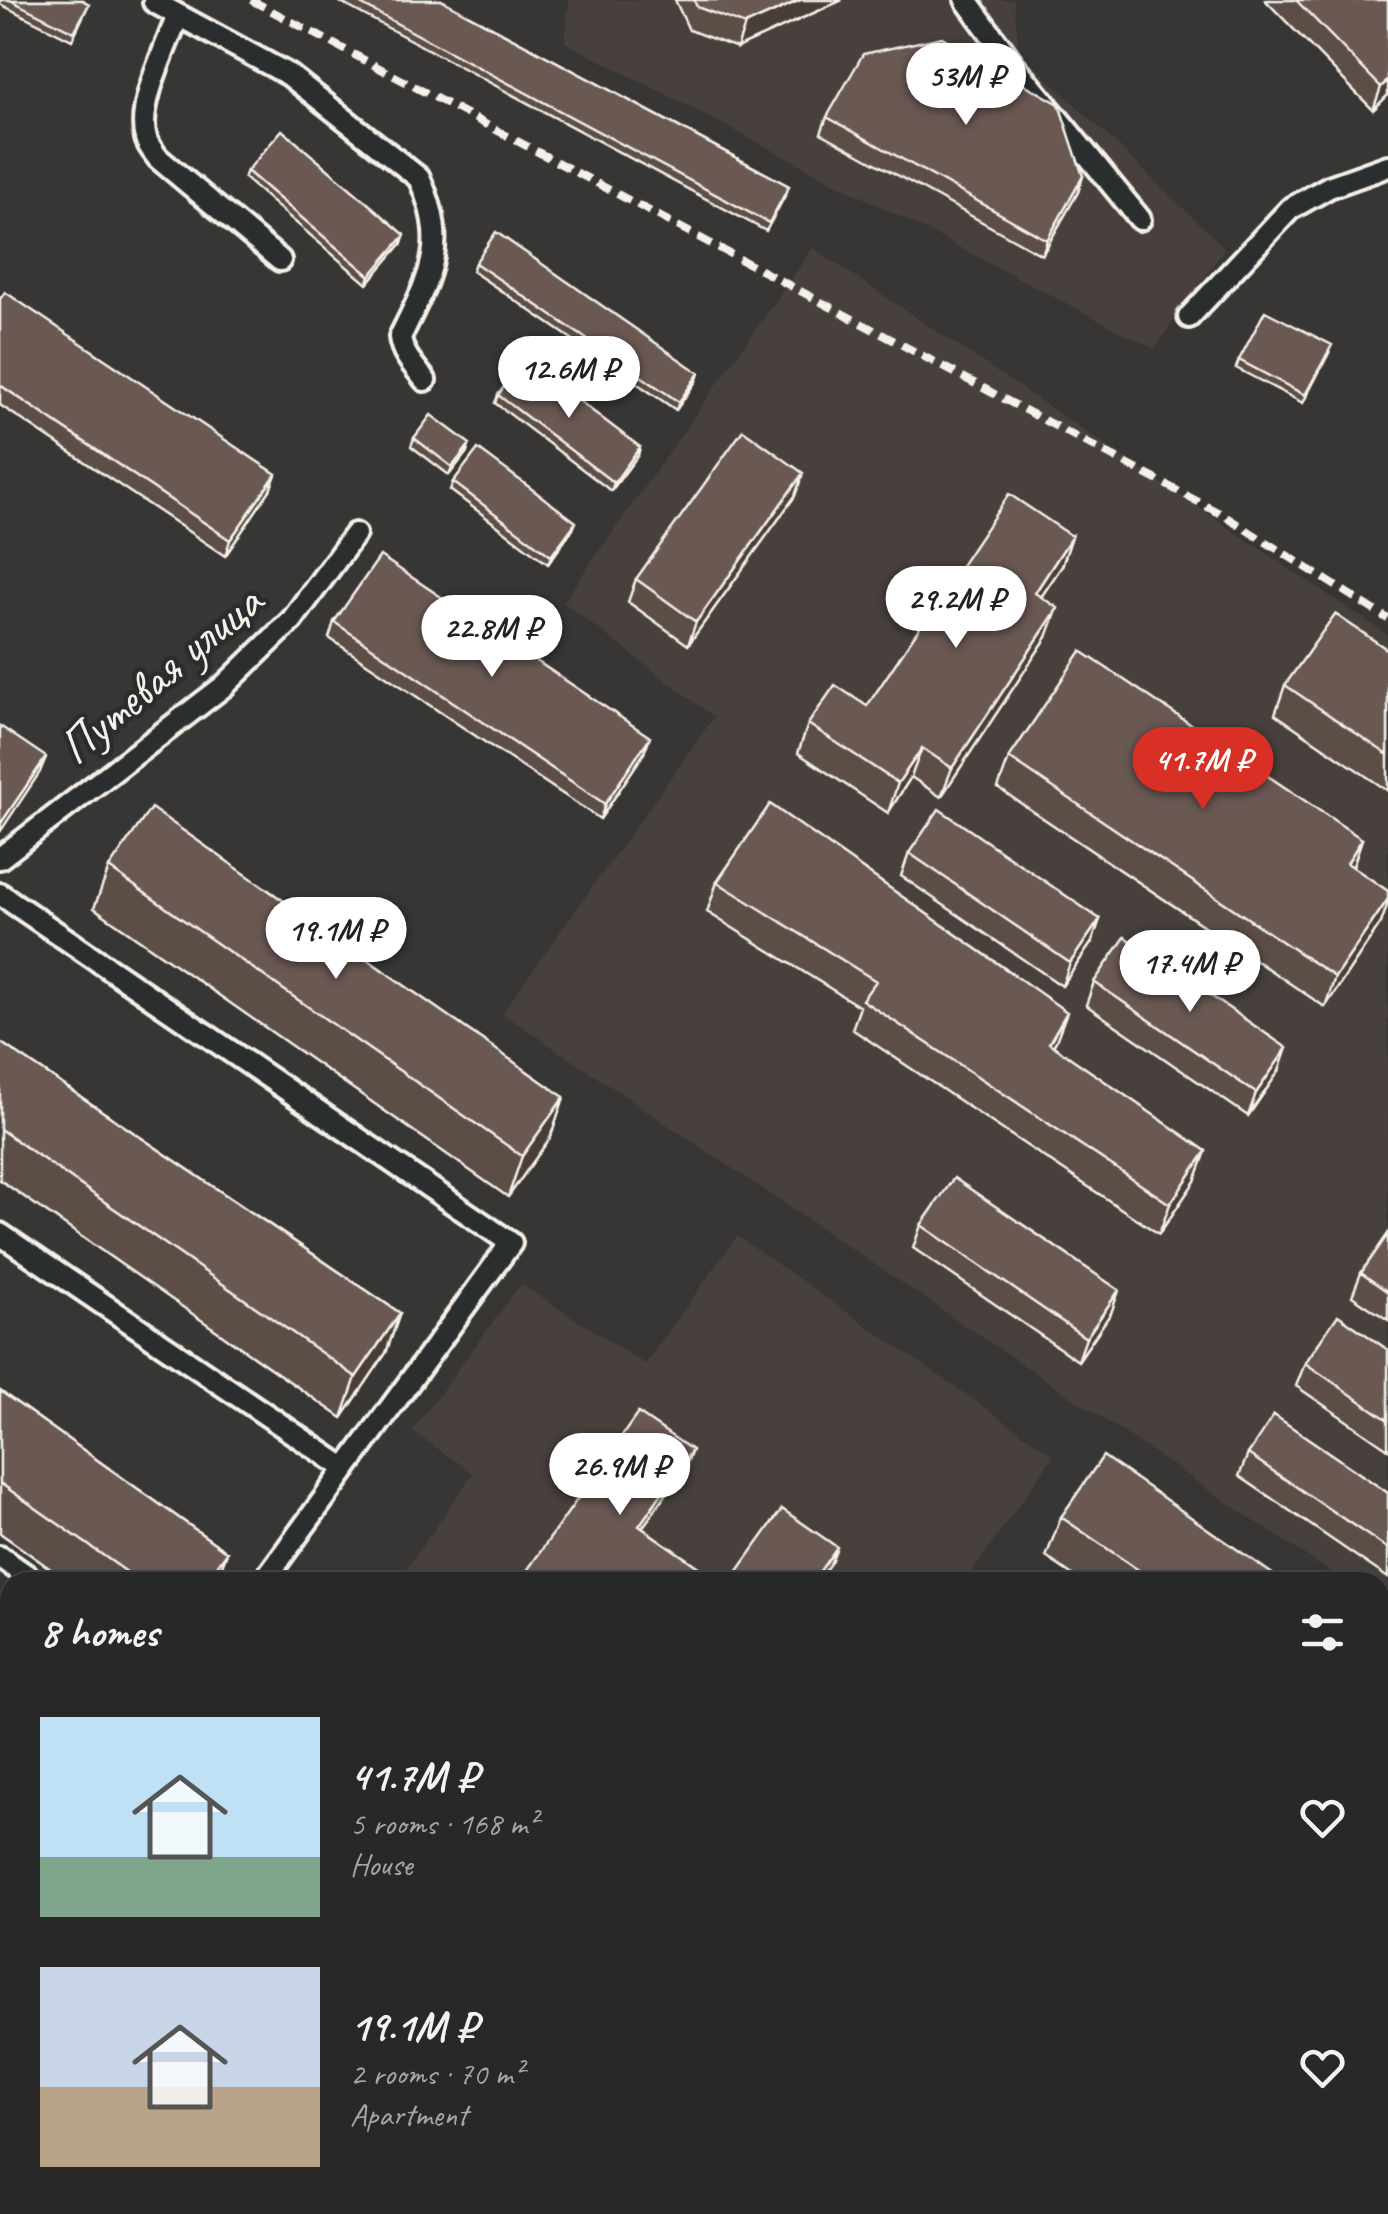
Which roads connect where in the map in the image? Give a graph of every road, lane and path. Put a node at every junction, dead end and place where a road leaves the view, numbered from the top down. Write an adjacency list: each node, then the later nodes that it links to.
1 (966, 0): 5 (lane)
2 (153, 1): 3 (lane)
3 (178, 15): 6 (lane); 8 (lane)
4 (1388, 166): 7 (lane)
5 (1140, 219)
6 (280, 260)
7 (1189, 317)
8 (424, 380)
9 (355, 534): 10 (lane, Путевая улица)
10 (0, 858)
11 (0, 894): 13 (lane)
12 (0, 1234): 13 (lane)
13 (346, 1469): 16 (lane)
14 (0, 1557): 15 (lane)
15 (22, 1572)
16 (270, 1572)

